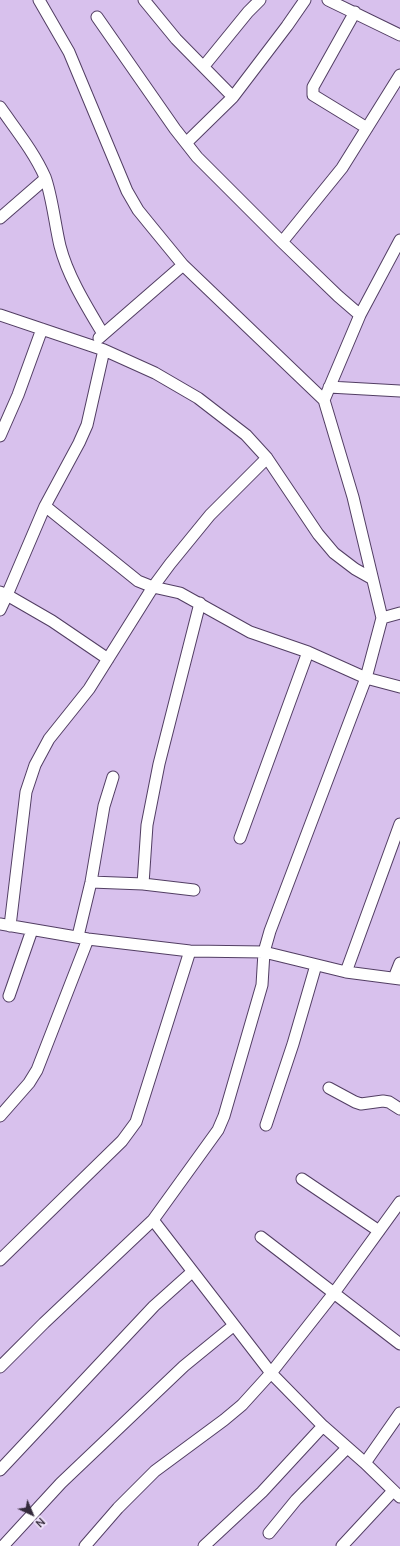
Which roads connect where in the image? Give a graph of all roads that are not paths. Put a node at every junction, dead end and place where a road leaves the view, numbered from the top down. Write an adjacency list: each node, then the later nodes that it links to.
1 (39, 0): 19 (street)
2 (144, 0): 9 (street)
3 (260, 0): 9 (street)
4 (305, 0): 11 (street)
5 (328, 0): 6 (street)
6 (355, 12): 8 (street); 13 (street)
7 (97, 17): 14 (street)
8 (400, 35)
9 (204, 66): 11 (street)
10 (400, 75): 13 (street)
11 (233, 97): 14 (street)
12 (0, 107): 15 (street)
13 (366, 128): 18 (street)
14 (186, 143): 18 (street)
15 (45, 179): 16 (street); 23 (street)
16 (0, 218)
17 (400, 240): 21 (street)
18 (282, 242): 21 (street)
19 (183, 265): 23 (street); 28 (street)
20 (0, 315): 22 (street)
21 (360, 315): 26 (street)
22 (42, 330): 24 (street); 29 (street)
23 (103, 334): 24 (street)
24 (90, 345): 25 (street)
25 (104, 350): 30 (street); 31 (street)
26 (330, 387): 27 (street); 28 (street)
27 (400, 391)
28 (324, 400): 32 (street)
29 (0, 436)
30 (267, 458): 32 (street); 33 (street)
31 (45, 506): 33 (street); 34 (street)
32 (371, 578): 38 (street)
33 (153, 587): 35 (street); 40 (street)
34 (3, 594): 36 (street); 40 (street)
35 (200, 603): 39 (street); 47 (street)
36 (0, 610)
37 (400, 612): 38 (street)
38 (382, 618): 41 (street)
39 (308, 652): 41 (street); 45 (street)
40 (108, 659): 49 (street)
41 (366, 678): 42 (street); 53 (street)
42 (400, 687)
43 (113, 777): 46 (street)
44 (400, 824): 56 (street)
45 (240, 838)
46 (92, 882): 47 (street); 51 (street)
47 (143, 884): 48 (street)
48 (194, 890)
49 (5, 925): 50 (street)
50 (32, 930): 51 (street); 58 (street)
51 (83, 938): 52 (street); 61 (street)
52 (190, 951): 53 (street); 68 (street)
53 (264, 952): 55 (street); 65 (street)
54 (400, 962): 57 (street)
55 (316, 965): 56 (street); 62 (street)
56 (346, 972): 57 (street)
57 (397, 979)
58 (9, 996)
59 (329, 1088): 60 (street)
60 (400, 1109)
61 (0, 1116)
62 (266, 1125)
63 (302, 1178): 66 (street)
64 (400, 1202): 66 (street)
65 (154, 1220): 69 (street); 73 (street)
66 (379, 1231): 70 (street)
67 (261, 1237): 70 (street)
68 (0, 1260)
69 (192, 1272): 71 (street); 79 (street)
70 (334, 1293): 72 (street); 74 (street)
71 (234, 1326): 74 (street); 82 (street)
72 (400, 1344)
73 (0, 1367)
74 (271, 1373): 76 (street); 83 (street)
75 (400, 1413): 78 (street)
76 (322, 1426): 77 (street); 84 (street)
77 (347, 1448): 78 (street); 81 (street)
78 (365, 1463): 80 (street)
79 (0, 1470)
80 (396, 1494): 85 (street)
81 (269, 1533)
82 (3, 1546)
83 (85, 1546)
84 (204, 1546)
85 (342, 1546)

